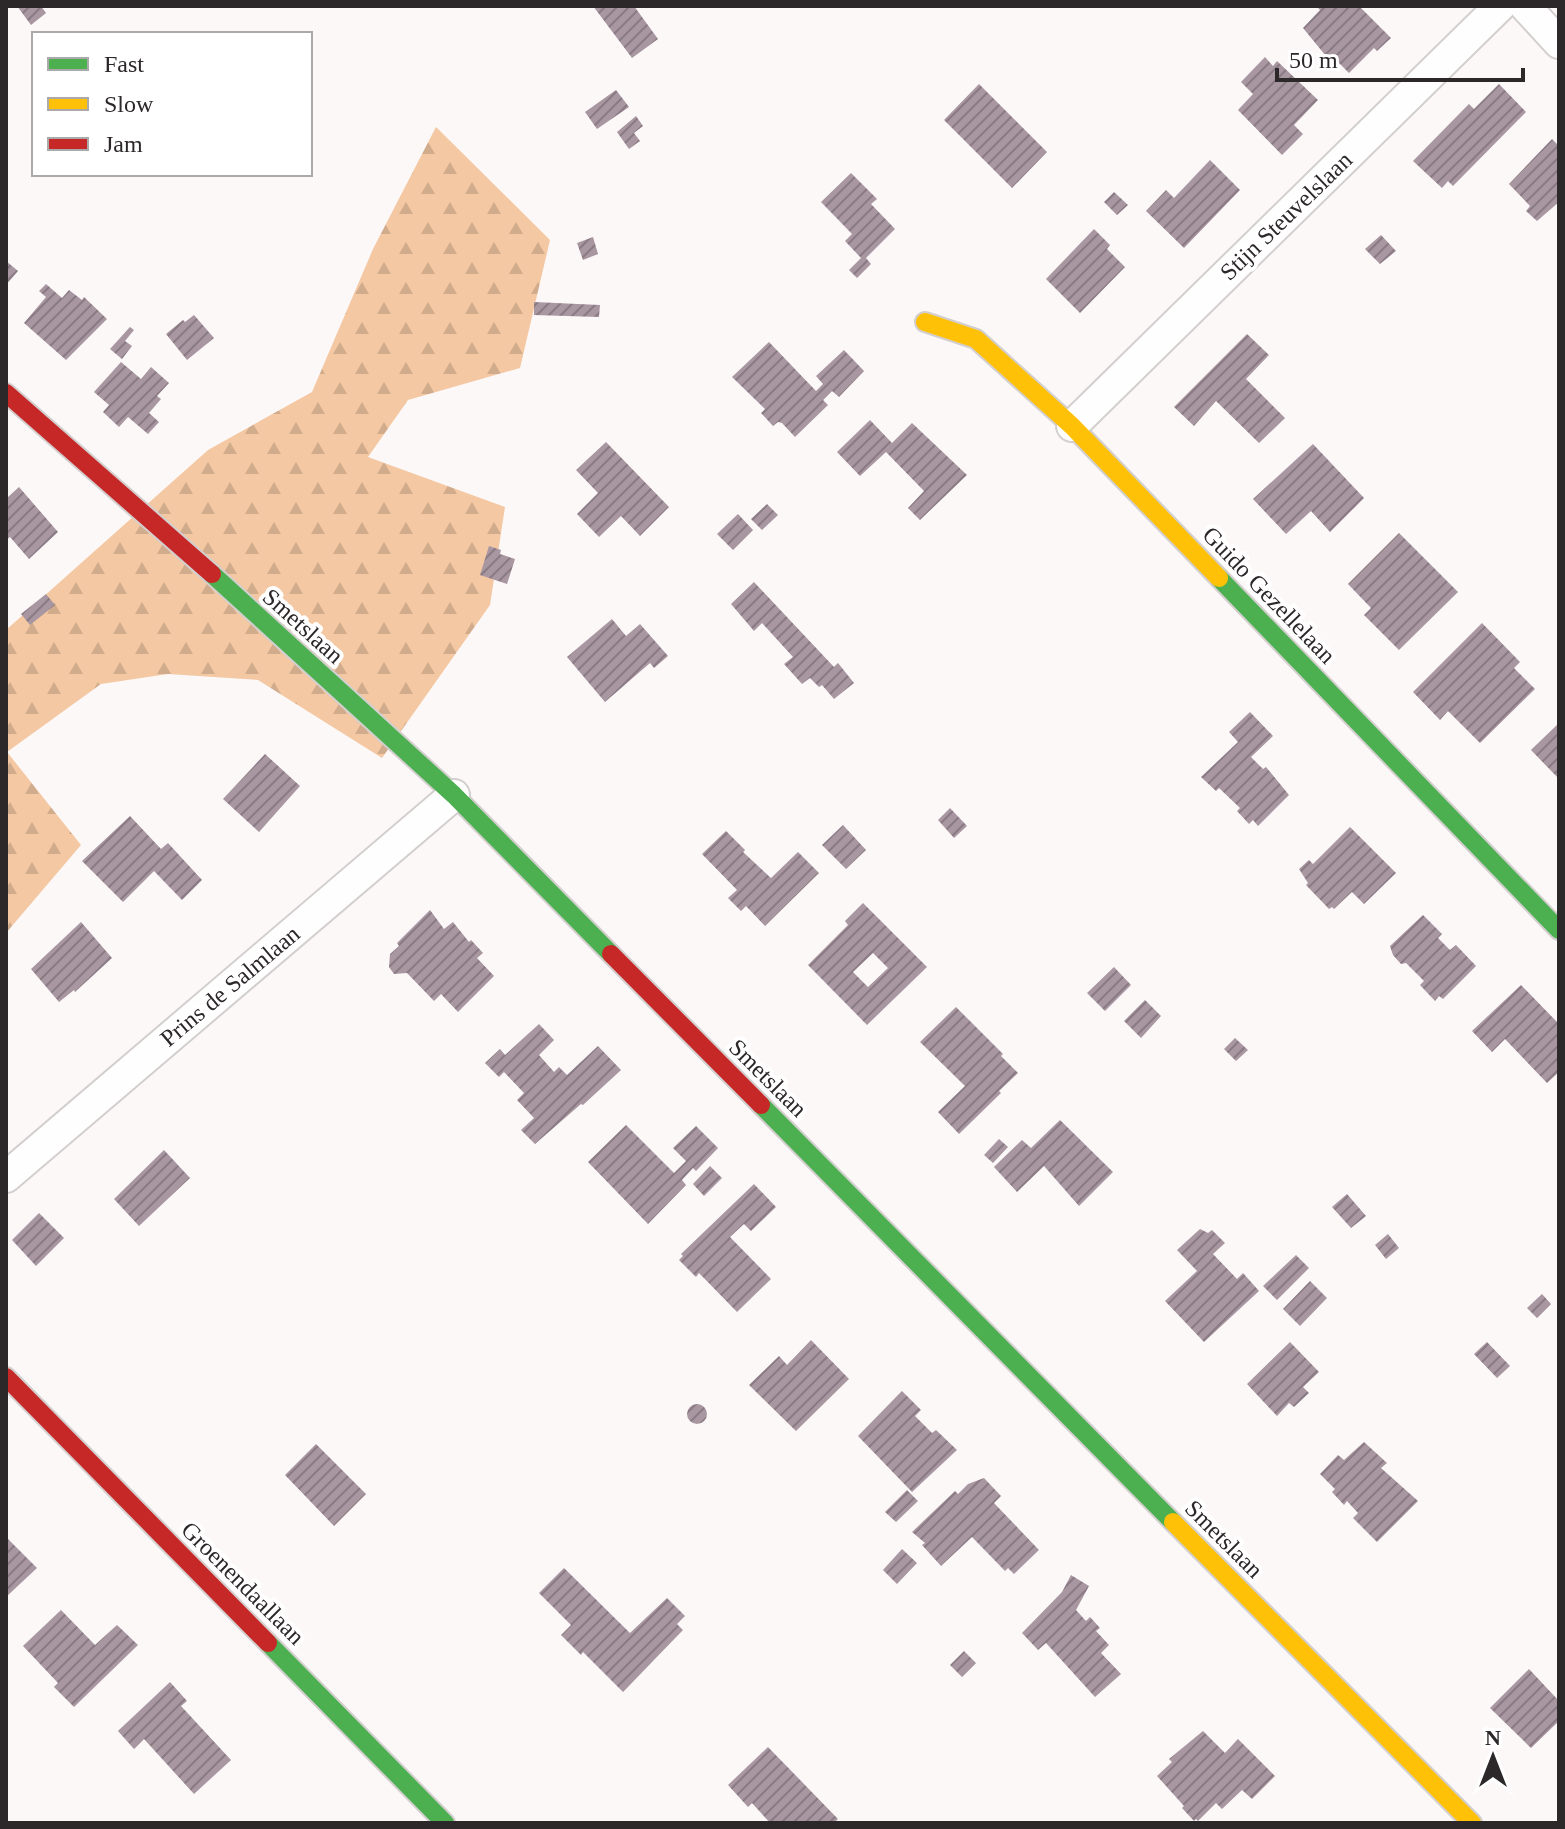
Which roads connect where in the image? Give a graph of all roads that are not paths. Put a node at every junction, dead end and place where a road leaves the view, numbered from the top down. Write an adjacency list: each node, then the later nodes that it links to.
1 (1500, 6): 6 (street, Stijn Steuvelslaan)
2 (1525, 6): 3 (street)
3 (1559, 43)
4 (925, 322): 6 (street, Guido Gezellelaan)
5 (6, 393): 7 (street, Smetslaan)
6 (1072, 426): 8 (street, Guido Gezellelaan)
7 (454, 795): 9 (street, Prins de Salmlaan); 12 (street, Smetslaan)
8 (1559, 930)
9 (6, 1177)
10 (6, 1377): 11 (street, Groenendaallaan)
11 (445, 1823)
12 (1472, 1823)

